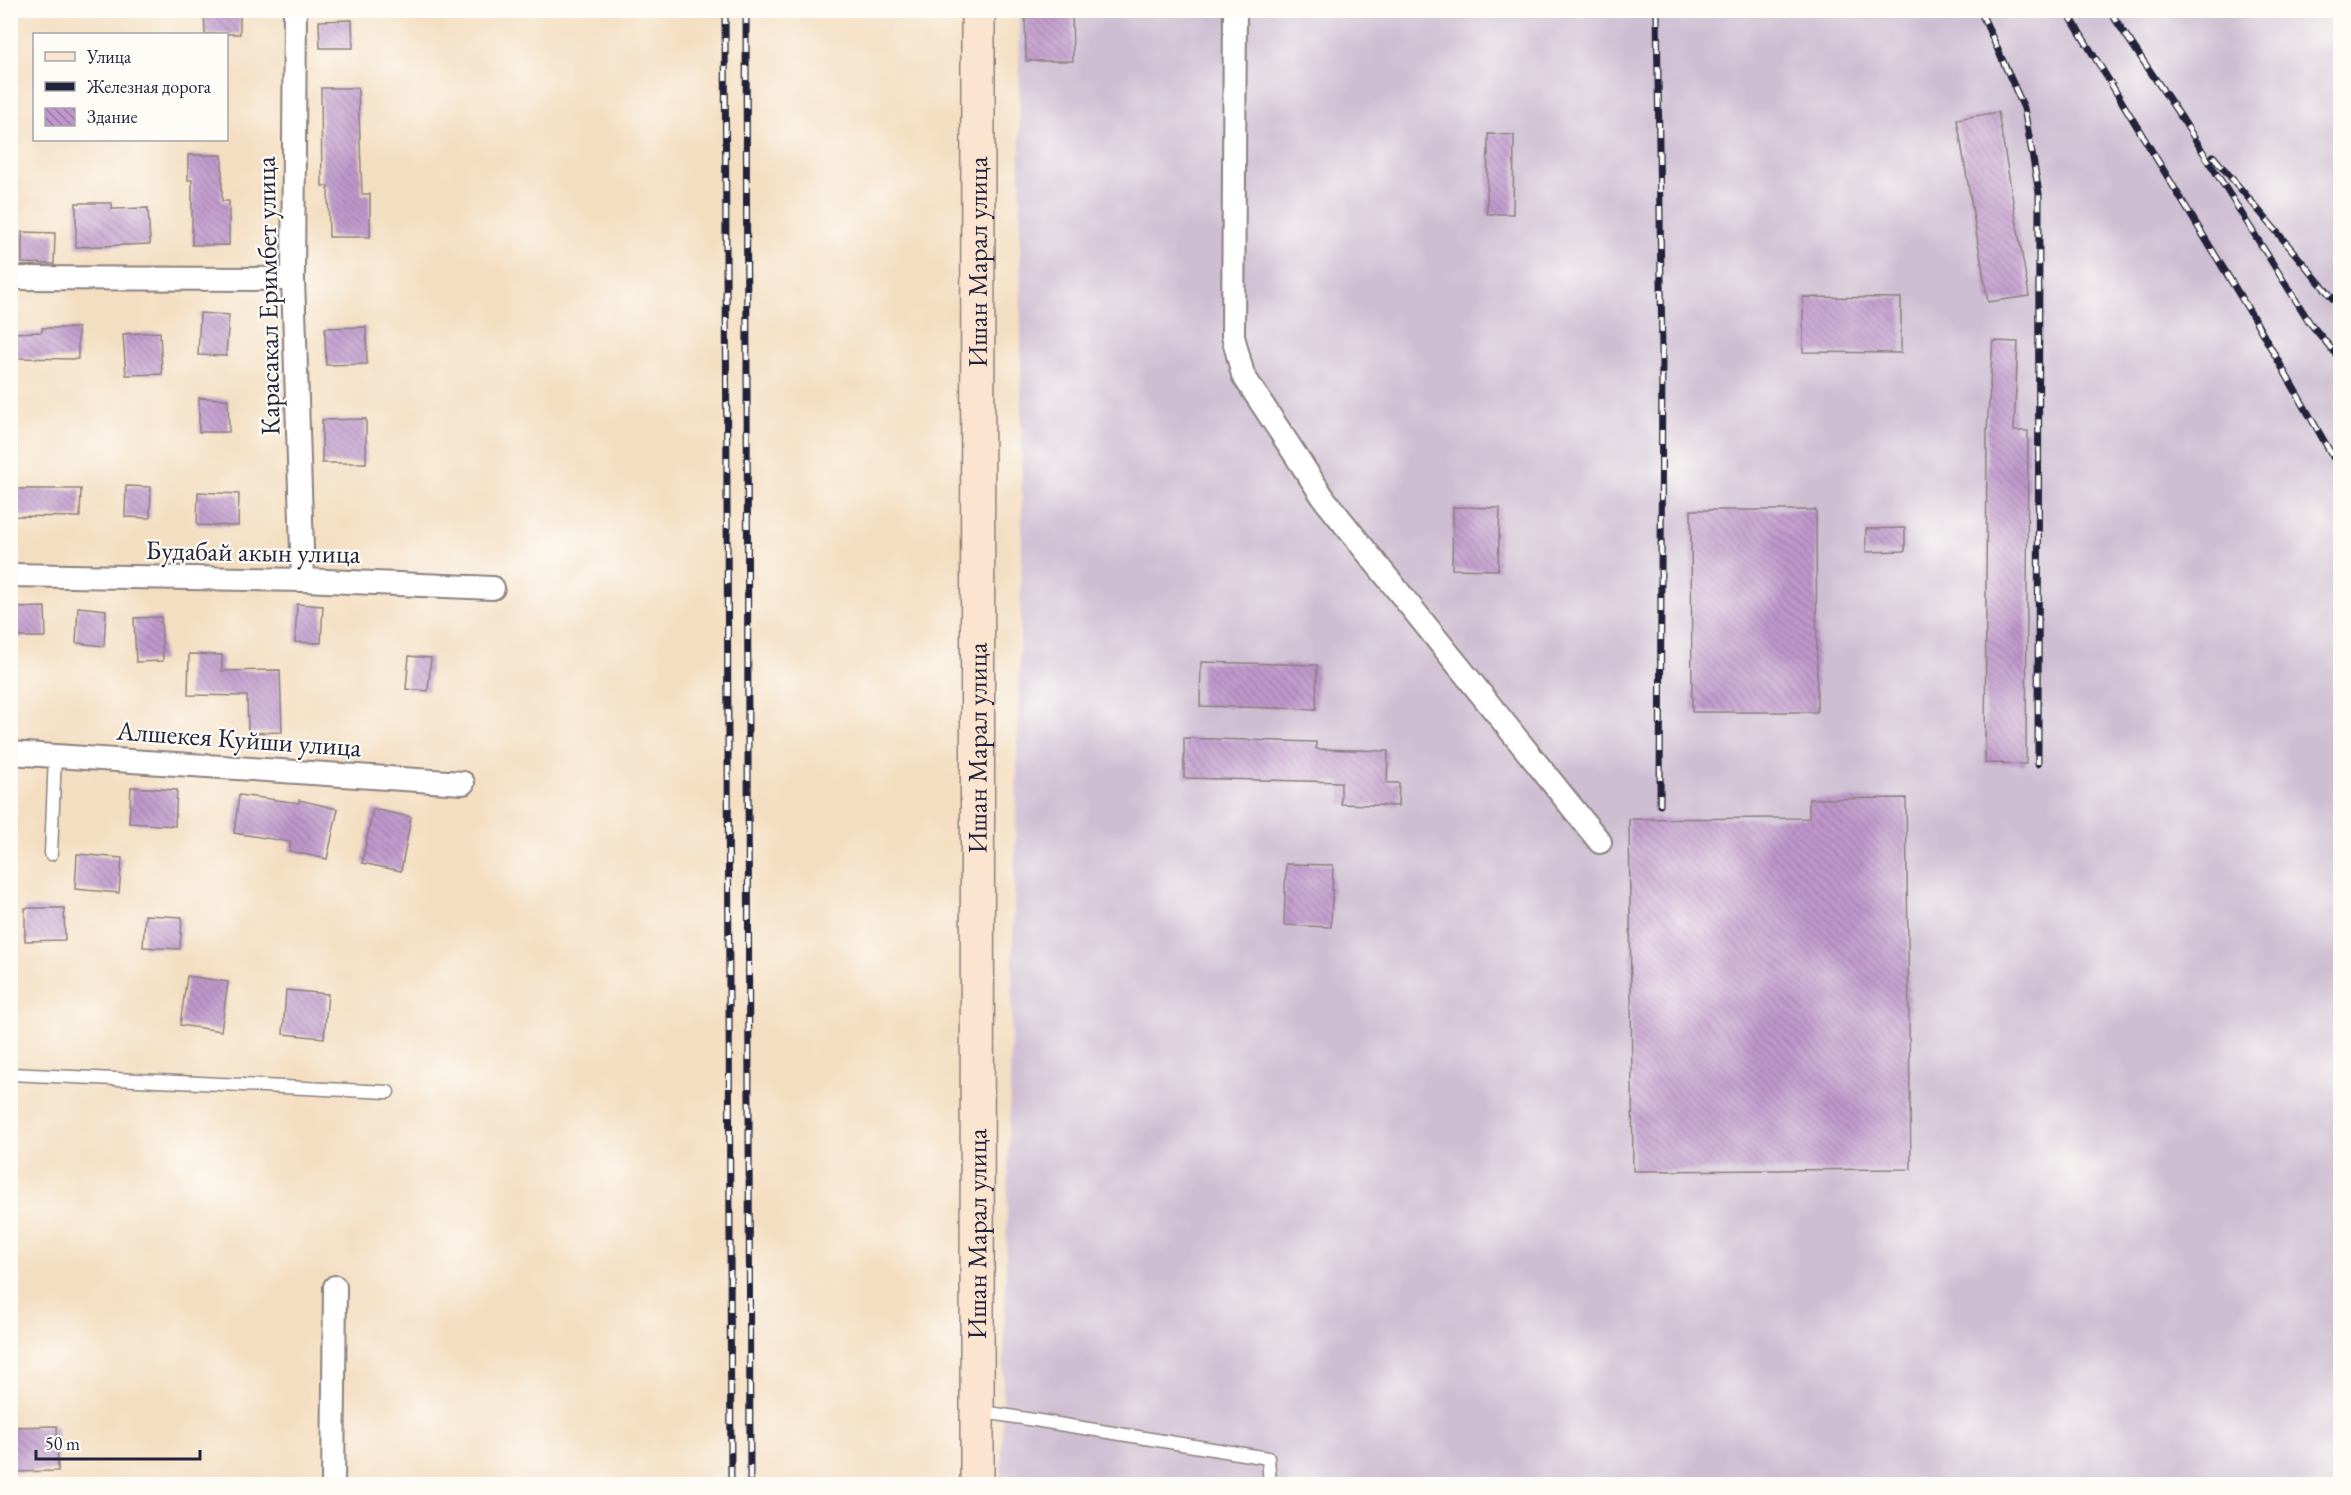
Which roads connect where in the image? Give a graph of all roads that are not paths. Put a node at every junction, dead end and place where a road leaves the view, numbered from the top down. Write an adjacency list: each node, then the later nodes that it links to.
1 (295, 10): 5 (street, Карасакал Еримбет улица)
2 (978, 10): 17 (main road, Ишан Марал улица)
3 (1235, 10): 12 (street)
4 (10, 278): 5 (street)
5 (293, 279): 7 (street, Карасакал Еримбет улица)
6 (10, 574): 7 (street, Будабай акын улица)
7 (303, 580): 8 (street, Будабай акын улица)
8 (493, 588)
9 (10, 753): 10 (street, Алшекея Куйши улица)
10 (55, 755): 11 (street, Алшекея Куйши улица); 13 (lane)
11 (463, 783)
12 (1600, 842)
13 (51, 854)
14 (10, 1074): 15 (lane)
15 (388, 1092)
16 (335, 1287): 18 (street)
17 (977, 1410): 19 (main road, Ишан Марал улица); 20 (lane)
18 (333, 1485)
19 (977, 1485)
20 (1270, 1485)

